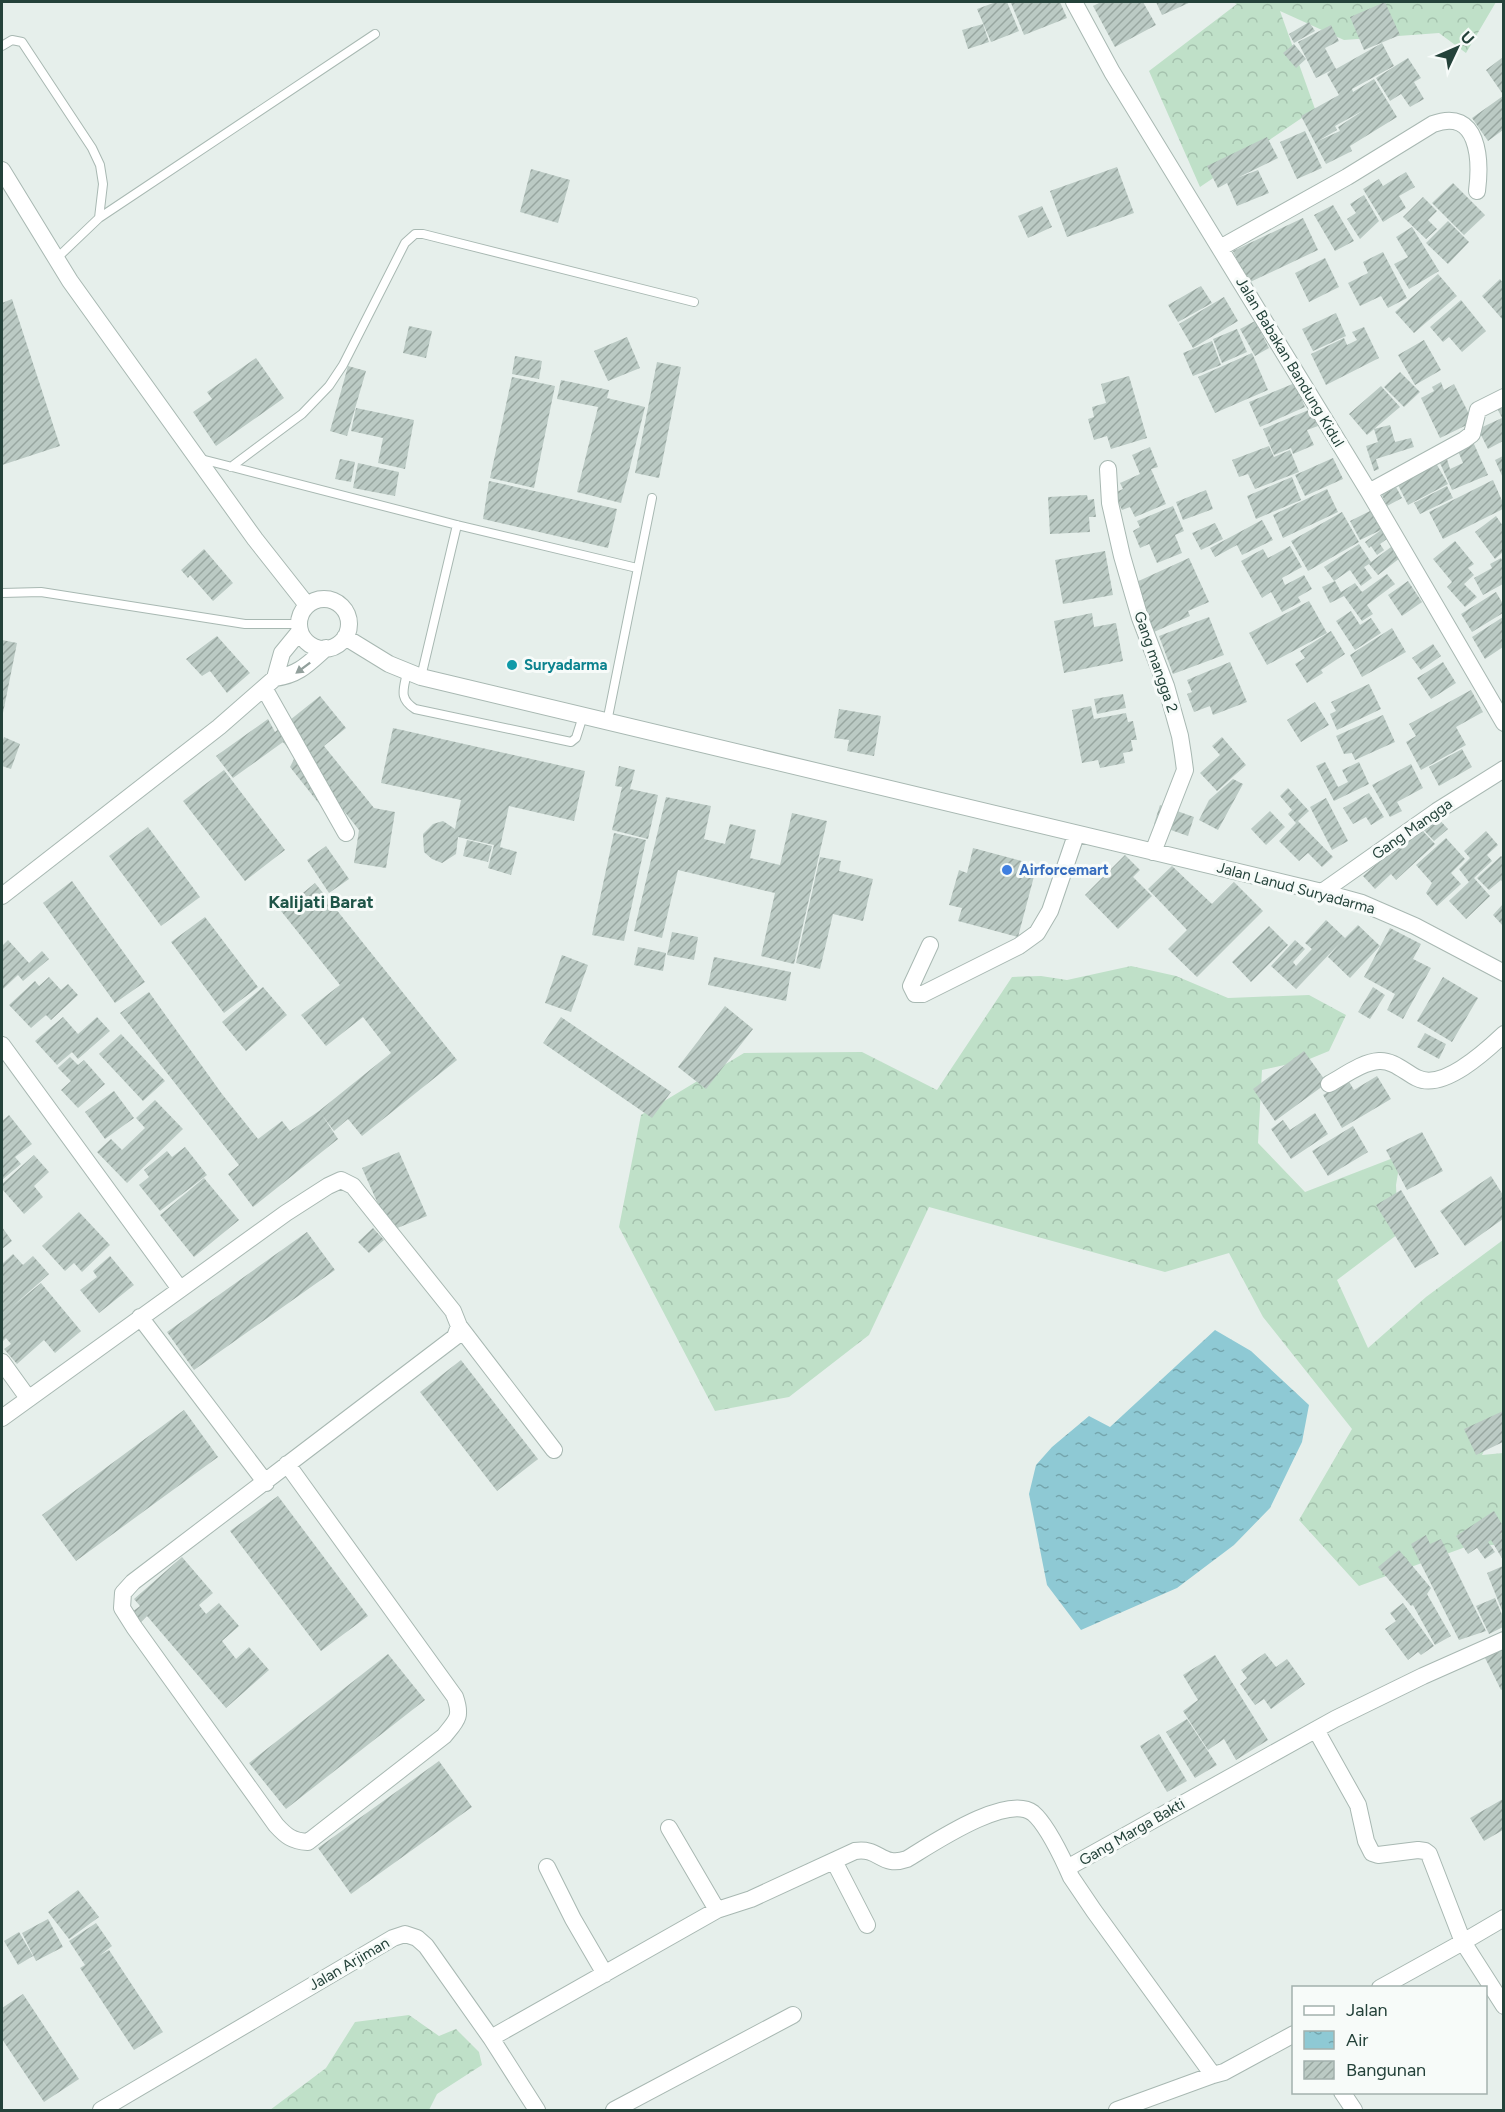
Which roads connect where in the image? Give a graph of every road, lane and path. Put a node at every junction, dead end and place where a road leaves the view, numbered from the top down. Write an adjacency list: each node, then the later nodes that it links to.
1 (1074, 2): 7 (street, Jalan Babakan Bandung Kidul)
2 (375, 34): 6 (lane)
3 (2, 46): 6 (lane)
4 (2, 170): 8 (street)
5 (1478, 191): 7 (street)
6 (99, 218): 8 (lane)
7 (1220, 248): 14 (street, Jalan Babakan Bandung Kidul)
8 (56, 259): 11 (street)
9 (694, 302): 12 (lane)
10 (1503, 397): 14 (street)
11 (195, 457): 12 (lane); 19 (street)
12 (231, 467): 16 (lane)
13 (1108, 469): 31 (street, Gang mangga 2)
14 (1370, 492): 27 (street, Jalan Babakan Bandung Kidul)
15 (652, 498): 17 (lane)
16 (457, 525): 17 (lane); 23 (lane)
17 (637, 568): 26 (lane)
18 (2, 593): 20 (lane)
19 (307, 605): 20 (street); 21 (street)
20 (299, 628): 22 (street); 24 (street)
21 (345, 637): 22 (street); 23 (street, Jalan Lanud Suryadarma)
22 (326, 648): 24 (street, one-way to 24)
23 (414, 675): 25 (street, Jalan Lanud Suryadarma); 25 (lane)
24 (269, 683): 29 (street); 33 (street)
25 (583, 716): 26 (street, Jalan Lanud Suryadarma)
26 (607, 722): 30 (street, Jalan Lanud Suryadarma)
27 (1503, 723)
28 (1503, 769): 32 (street, Gang Mangga)
29 (346, 833)
30 (1076, 835): 31 (street, Jalan Lanud Suryadarma); 34 (street)
31 (1153, 852): 32 (street, Jalan Lanud Suryadarma)
32 (1322, 892): 35 (street, Jalan Lanud Suryadarma)
33 (2, 896)
34 (930, 945)
35 (1503, 973)
36 (1503, 1034): 38 (street)
37 (2, 1045): 39 (street)
38 (1329, 1084)
39 (180, 1289): 40 (street); 41 (street)
40 (140, 1317): 43 (street); 47 (street)
41 (459, 1326): 45 (street); 46 (street)
42 (2, 1362): 43 (street)
43 (28, 1398): 44 (street)
44 (2, 1418)
45 (554, 1450)
46 (287, 1464): 47 (street); 47 (street)
47 (266, 1483)
48 (1503, 1640): 49 (street, Gang Marga Bakti)
49 (1316, 1730): 53 (street, Gang Marga Bakti); 57 (street)
50 (669, 1828): 54 (street)
51 (834, 1861): 53 (street); 54 (street); 56 (street)
52 (547, 1867): 58 (street)
53 (1067, 1868): 64 (street, Gang Marga Bakti)
54 (717, 1910): 58 (street)
55 (1503, 1918): 57 (street)
56 (867, 1925)
57 (1463, 1942): 59 (street); 60 (street)
58 (605, 1974): 63 (street)
59 (1384, 1986)
60 (1503, 2006)
61 (793, 2015): 68 (street)
62 (1292, 2035): 64 (street)
63 (491, 2038): 66 (street, Jalan Arjiman); 67 (street, Jalan Arjiman)
64 (1213, 2075): 69 (street)
65 (1343, 2094): 70 (street)
66 (101, 2110)
67 (537, 2110)
68 (614, 2110)
69 (1117, 2110)
70 (1354, 2110)

